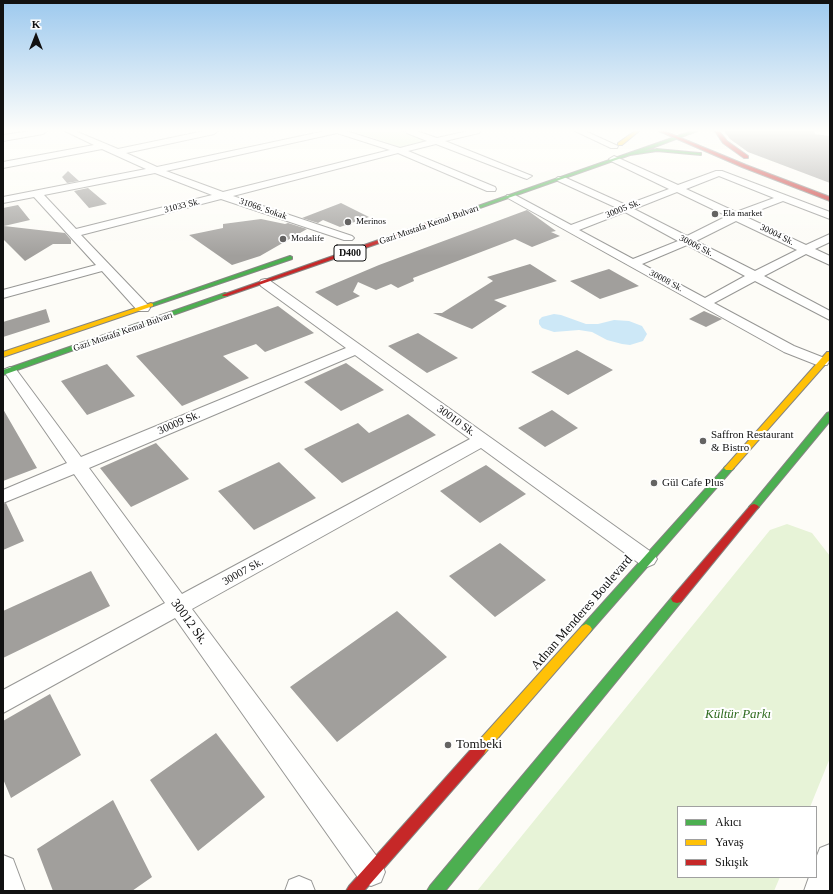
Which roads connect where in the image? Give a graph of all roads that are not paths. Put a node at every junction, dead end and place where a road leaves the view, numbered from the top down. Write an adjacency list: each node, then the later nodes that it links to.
1 (142, 173): 16 (street)
2 (163, 173): 18 (street, 31066. Sokak)
3 (312, 173): 18 (street, 31033 Sk.)
4 (458, 173): 14 (street)
5 (527, 173): 11 (street)
6 (578, 173): 12 (main road, Gazi Mustafa Kemal Bulvarı / D400)
7 (642, 173): 15 (street, 30004 Sk.)
8 (718, 173): 15 (street, 30005 Sk.)
9 (722, 173): 20 (street, 30005 Sk.)
10 (770, 173): 21 (main road)
11 (530, 174): 13 (main road)
12 (561, 179): 19 (main road, Gazi Mustafa Kemal Bulvarı / D400); 23 (street, 30006 Sk.)
13 (513, 181)
14 (495, 187): 17 (main road, Gazi Mustafa Kemal Bulvarı)
15 (674, 188): 23 (street, 30005 Sk.); 24 (street, 30004 Sk.)
16 (36, 193): 22 (street); 27 (street)
17 (476, 194)
18 (223, 196): 27 (street, 31033 Sk.); 28 (street, 31066. Sokak)
19 (511, 197): 26 (street, 30008 Sk.); 38 (main road, Gazi Mustafa Kemal Bulvarı / D400)
20 (782, 198): 24 (street); 25 (street)
21 (830, 199)
22 (3, 200)
23 (625, 208): 26 (street, 30005 Sk.); 30 (street, 30006 Sk.)
24 (736, 216): 30 (street); 32 (street, 30004 Sk.)
25 (830, 216)
26 (571, 229): 35 (street, 30008 Sk.)
27 (75, 233): 36 (street)
28 (352, 237): 31 (main road, D400)
29 (830, 237): 32 (street)
30 (687, 241): 35 (street); 37 (street, 30006 Sk.)
31 (333, 243)
32 (806, 250): 34 (street, 30004 Sk.); 37 (street)
33 (297, 256): 41 (main road, Gazi Mustafa Kemal Bulvarı)
34 (830, 261)
35 (634, 263): 40 (street, 30008 Sk.)
36 (105, 266): 39 (street); 41 (street)
37 (756, 276): 40 (street); 42 (street, 30006 Sk.)
38 (265, 283): 43 (street, 30010 Sk.); 46 (main road, Gazi Mustafa Kemal Bulvarı / D400)
39 (3, 294)
40 (706, 302): 45 (street, 30008 Sk.)
41 (143, 308): 44 (main road, Gazi Mustafa Kemal Bulvarı)
42 (830, 316)
43 (356, 348): 48 (street, 30010 Sk.); 49 (street, 30009 Sk.)
44 (3, 355)
45 (826, 358): 51 (main road, Adnan Menderes Boulevard)
46 (7, 372): 49 (street, 30012 Sk.)
47 (830, 415): 59 (main road)
48 (482, 440): 51 (street, 30010 Sk.); 52 (street, 30007 Sk.)
49 (78, 465): 50 (street, 30009 Sk.); 52 (street, 30012 Sk.)
50 (3, 497)
51 (647, 559): 56 (main road, Adnan Menderes Boulevard)
52 (179, 607): 53 (street, 30007 Sk.); 56 (street, 30012 Sk.)
53 (3, 702)
54 (830, 858): 60 (street)
55 (3, 869): 57 (street)
56 (371, 872): 58 (main road, Adnan Menderes Boulevard)
57 (11, 891)
58 (354, 891)
59 (435, 891)
60 (818, 891)

